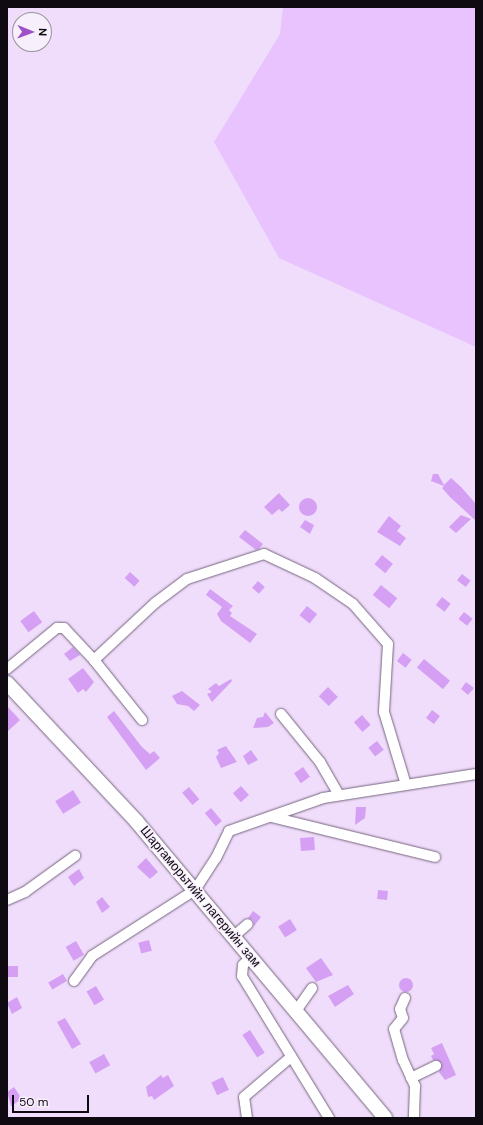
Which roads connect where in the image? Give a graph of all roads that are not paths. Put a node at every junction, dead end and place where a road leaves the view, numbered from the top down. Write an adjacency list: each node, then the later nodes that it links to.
1 (94, 660): 2 (street); 5 (street); 7 (street)
2 (7, 668)
3 (7, 683): 12 (street, Шаргаморьтийн лагерийн зам)
4 (281, 714): 8 (street)
5 (142, 720)
6 (476, 774): 7 (street)
7 (406, 785): 8 (street)
8 (339, 795): 9 (street)
9 (272, 817): 11 (street); 12 (street)
10 (75, 856): 13 (street)
11 (435, 857)
12 (195, 890): 15 (street, Шаргаморьтийн лагерийн зам); 17 (street)
13 (7, 900)
14 (248, 924): 15 (street)
15 (234, 936): 16 (street, Шаргаморьтийн лагерийн зам)
16 (251, 957): 20 (street, Шаргаморьтийн лагерийн зам); 21 (street)
17 (74, 981)
18 (312, 988): 20 (street)
19 (405, 998): 23 (street)
20 (296, 1011): 26 (street, Шаргаморьтийн лагерийн зам)
21 (291, 1057): 24 (street); 25 (street)
22 (436, 1066): 23 (street)
23 (411, 1078): 27 (street)
24 (247, 1118)
25 (329, 1118)
26 (385, 1118)
27 (414, 1118)

